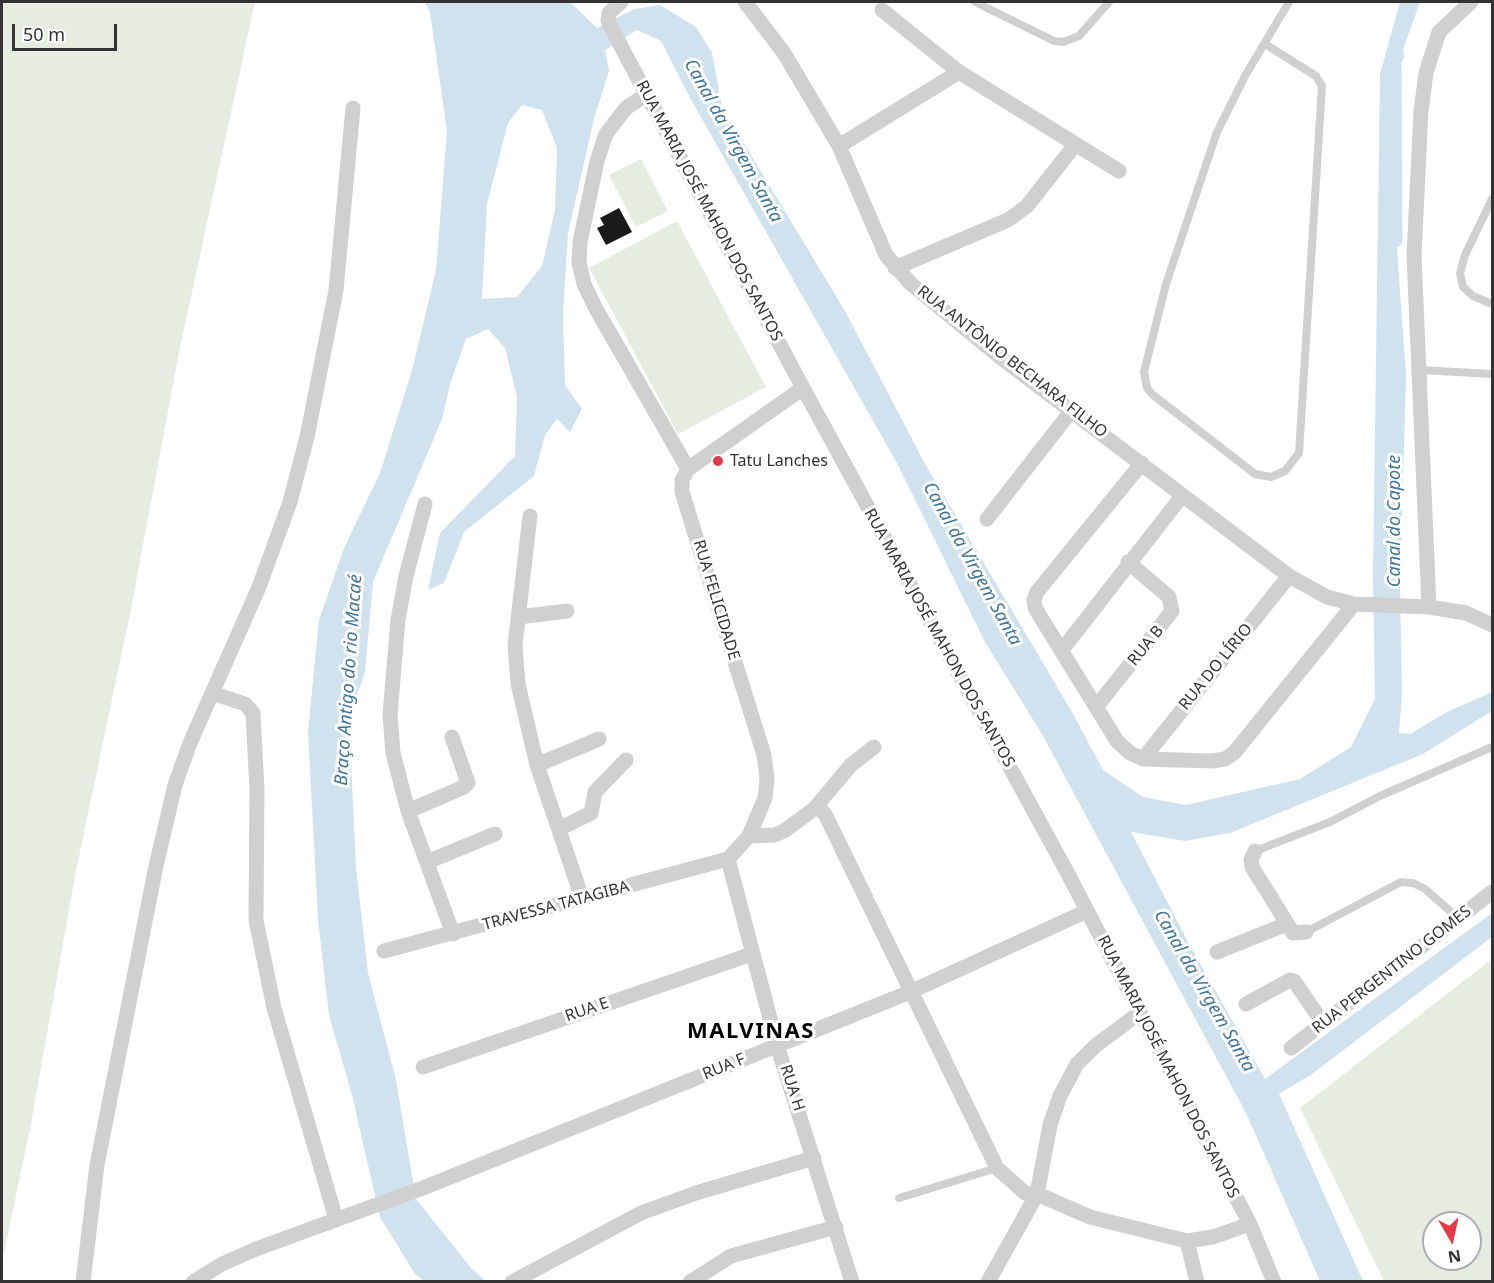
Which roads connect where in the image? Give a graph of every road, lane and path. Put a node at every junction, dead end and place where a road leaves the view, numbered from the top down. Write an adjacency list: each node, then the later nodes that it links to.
1 (621, 2): 10 (street, RUA MARIA JOSÉ MAHON DOS SANTOS)
2 (746, 2): 13 (street, RUA ANTÔNIO BECHARA FILHO)
3 (975, 2): 4 (lane)
4 (1109, 2)
5 (1289, 2): 8 (lane)
6 (1471, 2): 18 (street)
7 (882, 10): 9 (street)
8 (1264, 44): 8 (lane)
9 (959, 72): 12 (street); 13 (street)
10 (646, 94): 20 (street, RUA MARIA JOSÉ MAHON DOS SANTOS); 23 (street)
11 (353, 108): 36 (street)
12 (1075, 145): 14 (street); 16 (street)
13 (839, 146): 16 (street, RUA ANTÔNIO BECHARA FILHO)
14 (1119, 171)
15 (1492, 200): 17 (lane)
16 (895, 268): 21 (street, RUA ANTÔNIO BECHARA FILHO)
17 (1492, 304)
18 (1421, 370): 19 (lane); 31 (street)
19 (1492, 374)
20 (802, 387): 23 (street); 55 (street, RUA MARIA JOSÉ MAHON DOS SANTOS)
21 (1072, 410): 22 (street, RUA ANTÔNIO BECHARA FILHO); 27 (street)
22 (1142, 463): 24 (street, RUA ANTÔNIO BECHARA FILHO); 35 (street)
23 (687, 470): 49 (street, RUA FELICIDADE)
24 (1182, 496): 28 (street); 29 (street, RUA ANTÔNIO BECHARA FILHO)
25 (425, 504): 46 (street)
26 (530, 516): 33 (street)
27 (987, 519)
28 (1128, 562): 35 (street); 37 (street, RUA B)
29 (1289, 576): 30 (street, RUA ANTÔNIO BECHARA FILHO); 43 (street, RUA DO LÍRIO)
30 (1354, 604): 31 (street, RUA ANTÔNIO BECHARA FILHO); 43 (street)
31 (1422, 607): 34 (street, RUA ANTÔNIO BECHARA FILHO)
32 (567, 610): 33 (street)
33 (519, 617): 44 (street)
34 (1492, 625)
35 (1062, 650): 37 (street)
36 (212, 693): 74 (street); 79 (street)
37 (1097, 706): 43 (street)
38 (452, 737): 46 (street)
39 (599, 739): 44 (street)
40 (874, 747): 45 (street)
41 (1492, 747): 50 (lane)
42 (626, 759): 47 (street)
43 (1143, 759)
44 (537, 765): 47 (street)
45 (814, 809): 49 (street); 63 (street)
46 (408, 811): 52 (street)
47 (559, 829): 54 (street)
48 (495, 834): 52 (street)
49 (749, 836): 51 (street, RUA FELICIDADE)
50 (1255, 851): 57 (street)
51 (728, 859): 54 (street, TRAVESSA TATAGIBA); 62 (street, RUA H)
52 (427, 862): 59 (street)
53 (1492, 892): 56 (street, RUA PERGENTINO GOMES)
54 (582, 898): 59 (street, TRAVESSA TATAGIBA)
55 (1087, 911): 63 (street, RUA F); 65 (street, RUA MARIA JOSÉ MAHON DOS SANTOS)
56 (1459, 920): 58 (lane); 66 (street, RUA PERGENTINO GOMES)
57 (1287, 924): 58 (street); 61 (street)
58 (1306, 932)
59 (453, 934): 60 (street, TRAVESSA TATAGIBA)
60 (384, 951)
61 (1217, 952)
62 (752, 954): 67 (street, RUA H); 69 (street, RUA E)
63 (910, 992): 67 (street, RUA F); 71 (street)
64 (1246, 1004): 66 (street)
65 (1138, 1014): 72 (street); 75 (street, RUA MARIA JOSÉ MAHON DOS SANTOS)
66 (1323, 1023): 68 (street, RUA PERGENTINO GOMES)
67 (777, 1045): 70 (street, RUA H); 74 (street, RUA F)
68 (1291, 1048)
69 (423, 1067)
70 (814, 1158): 76 (street, RUA H); 81 (street)
71 (997, 1168): 72 (street); 73 (lane)
72 (1036, 1194): 77 (street); 83 (street)
73 (899, 1197)
74 (336, 1220): 80 (street, RUA F)
75 (1250, 1224): 77 (street); 85 (street, RUA MARIA JOSÉ MAHON DOS SANTOS)
76 (836, 1227): 78 (street, RUA H); 82 (street)
77 (1187, 1241): 84 (street)
78 (847, 1280)
79 (83, 1281)
80 (194, 1281)
81 (512, 1281)
82 (690, 1281)
83 (988, 1281)
84 (1197, 1281)
85 (1274, 1281)

